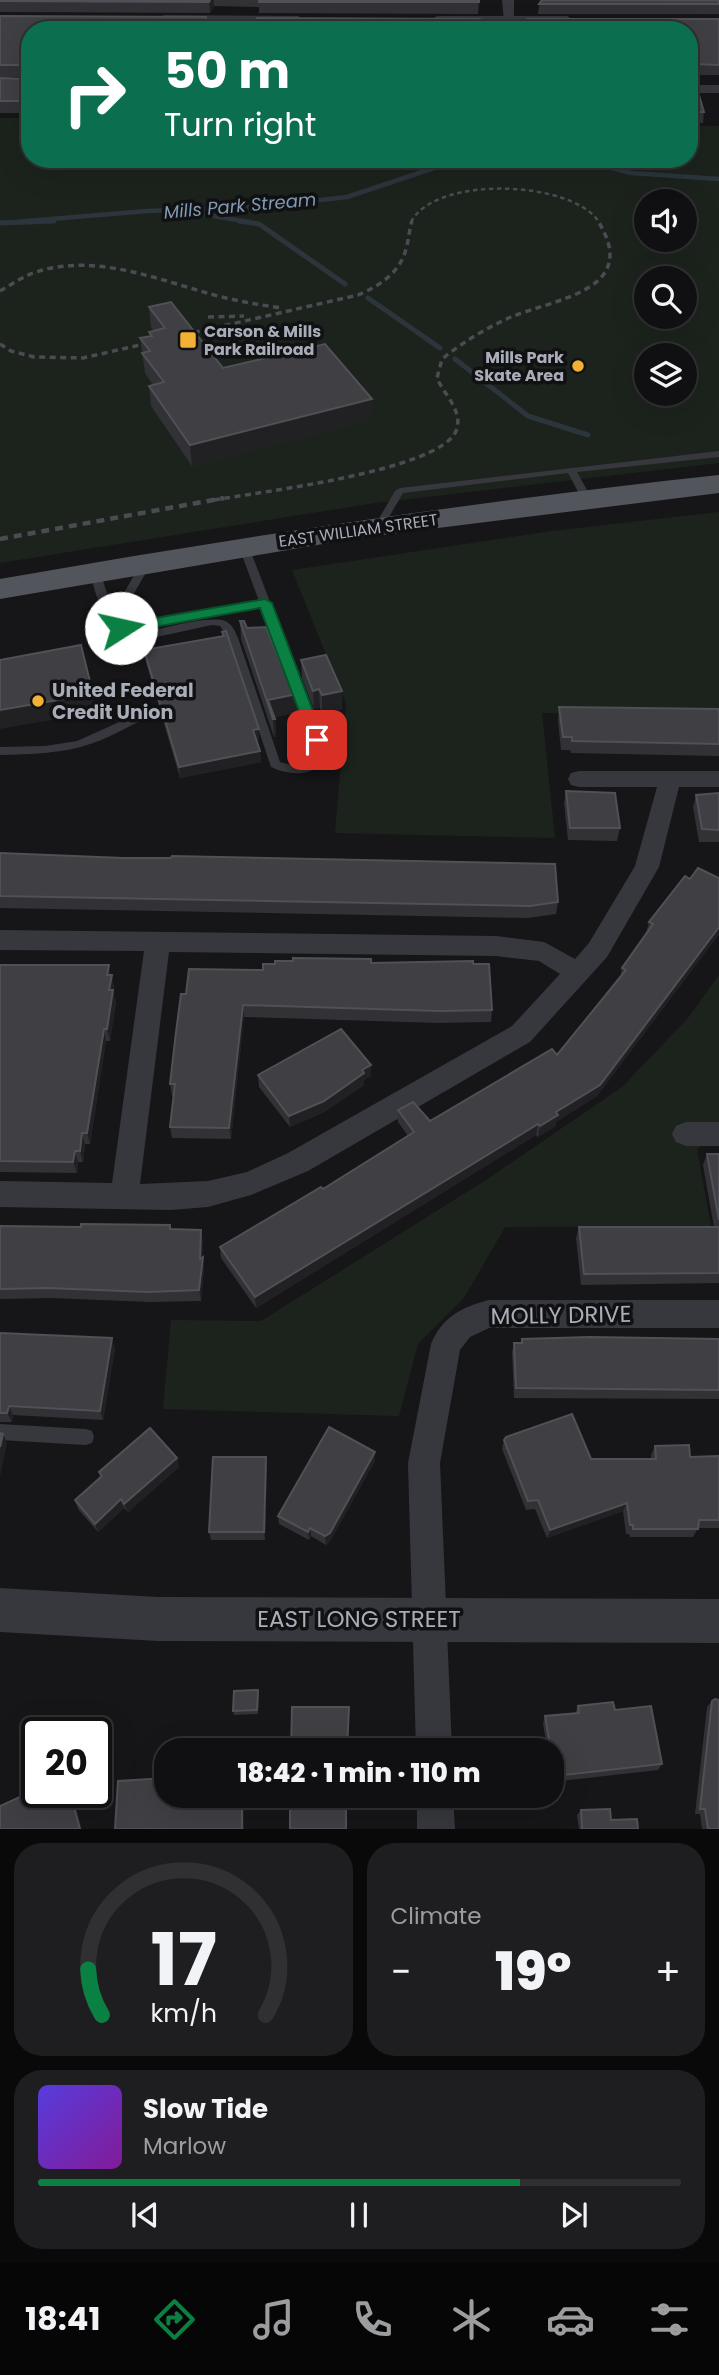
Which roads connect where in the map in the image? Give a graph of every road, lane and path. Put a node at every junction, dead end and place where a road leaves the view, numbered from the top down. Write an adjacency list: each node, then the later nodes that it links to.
1 (508, 0): 5 (street)
2 (147, 20): 3 (street)
3 (164, 21)
4 (422, 21): 5 (street)
5 (510, 21)
6 (698, 90): 7 (street)
7 (718, 92)
8 (719, 454): 9 (lane)
9 (571, 470): 11 (lane); 12 (lane)
10 (719, 484): 11 (main road, EAST WILLIAM STREET)
11 (587, 499): 12 (main road, EAST WILLIAM STREET)
12 (379, 527): 13 (main road, EAST WILLIAM STREET)
13 (244, 547): 14 (main road, EAST WILLIAM STREET); 17 (lane)
14 (147, 562): 15 (main road, EAST WILLIAM STREET); 15 (lane)
15 (95, 572): 16 (main road, EAST WILLIAM STREET)
16 (0, 589)
17 (265, 603): 18 (lane); 19 (lane)
18 (121, 628)
19 (124, 641)
20 (144, 715): 21 (lane)
21 (0, 751)
22 (579, 779): 23 (street)
23 (670, 779): 24 (street); 27 (street)
24 (719, 779)
25 (0, 940): 26 (street)
26 (158, 943): 27 (street); 31 (street)
27 (578, 973): 31 (street)
28 (719, 1133): 29 (street)
29 (686, 1134)
30 (0, 1194): 31 (street)
31 (124, 1196)
32 (719, 1314): 36 (street, MOLLY DRIVE)
33 (0, 1432): 34 (lane)
34 (86, 1437)
35 (0, 1610): 36 (street, EAST LONG STREET)
36 (430, 1619): 37 (street, EAST LONG STREET); 38 (street, MOLLY DRIVE)
37 (719, 1621)
38 (434, 1738)
39 (435, 1808): 40 (street)
40 (436, 1829)

